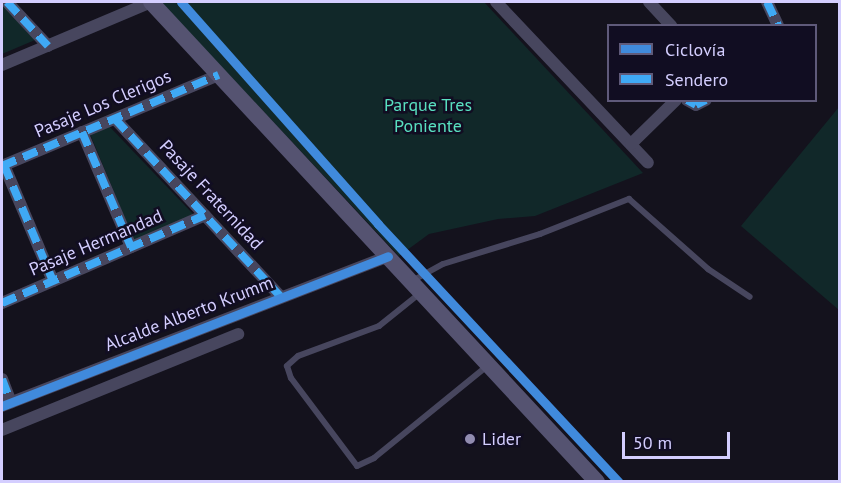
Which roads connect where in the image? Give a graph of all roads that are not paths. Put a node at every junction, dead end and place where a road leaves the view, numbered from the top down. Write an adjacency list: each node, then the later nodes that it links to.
1 (7, 2): 8 (street)
2 (151, 2): 8 (street); 10 (main road)
3 (496, 2): 14 (street)
4 (649, 2): 6 (street)
5 (767, 2): 7 (street)
6 (669, 24)
7 (777, 24)
8 (48, 46): 9 (street)
9 (2, 65)
10 (219, 75): 12 (street, Pasaje Los Clerigos); 19 (main road)
11 (674, 102): 14 (street)
12 (115, 118): 13 (street, Pasaje Los Clerigos); 17 (street, Pasaje Fraternidad)
13 (82, 132): 16 (street, Pasaje Los Clerigos); 18 (street)
14 (631, 144): 15 (street)
15 (648, 163)
16 (3, 166): 20 (street)
17 (205, 215): 18 (street, Pasaje Hermandad); 22 (street, Pasaje Fraternidad)
18 (131, 247): 20 (street, Pasaje Hermandad)
19 (388, 256): 21 (main road); 22 (street, Alcalde Alberto Krumm)
20 (53, 281): 24 (street, Pasaje Hermandad)
21 (417, 286): 23 (lane); 26 (main road); 26 (lane)
22 (280, 296): 28 (street, Alcalde Alberto Krumm)
23 (750, 297)
24 (2, 303)
25 (238, 334): 29 (street)
26 (489, 365): 30 (main road)
27 (2, 379): 28 (street)
28 (6, 404)
29 (2, 430)
30 (597, 482)

